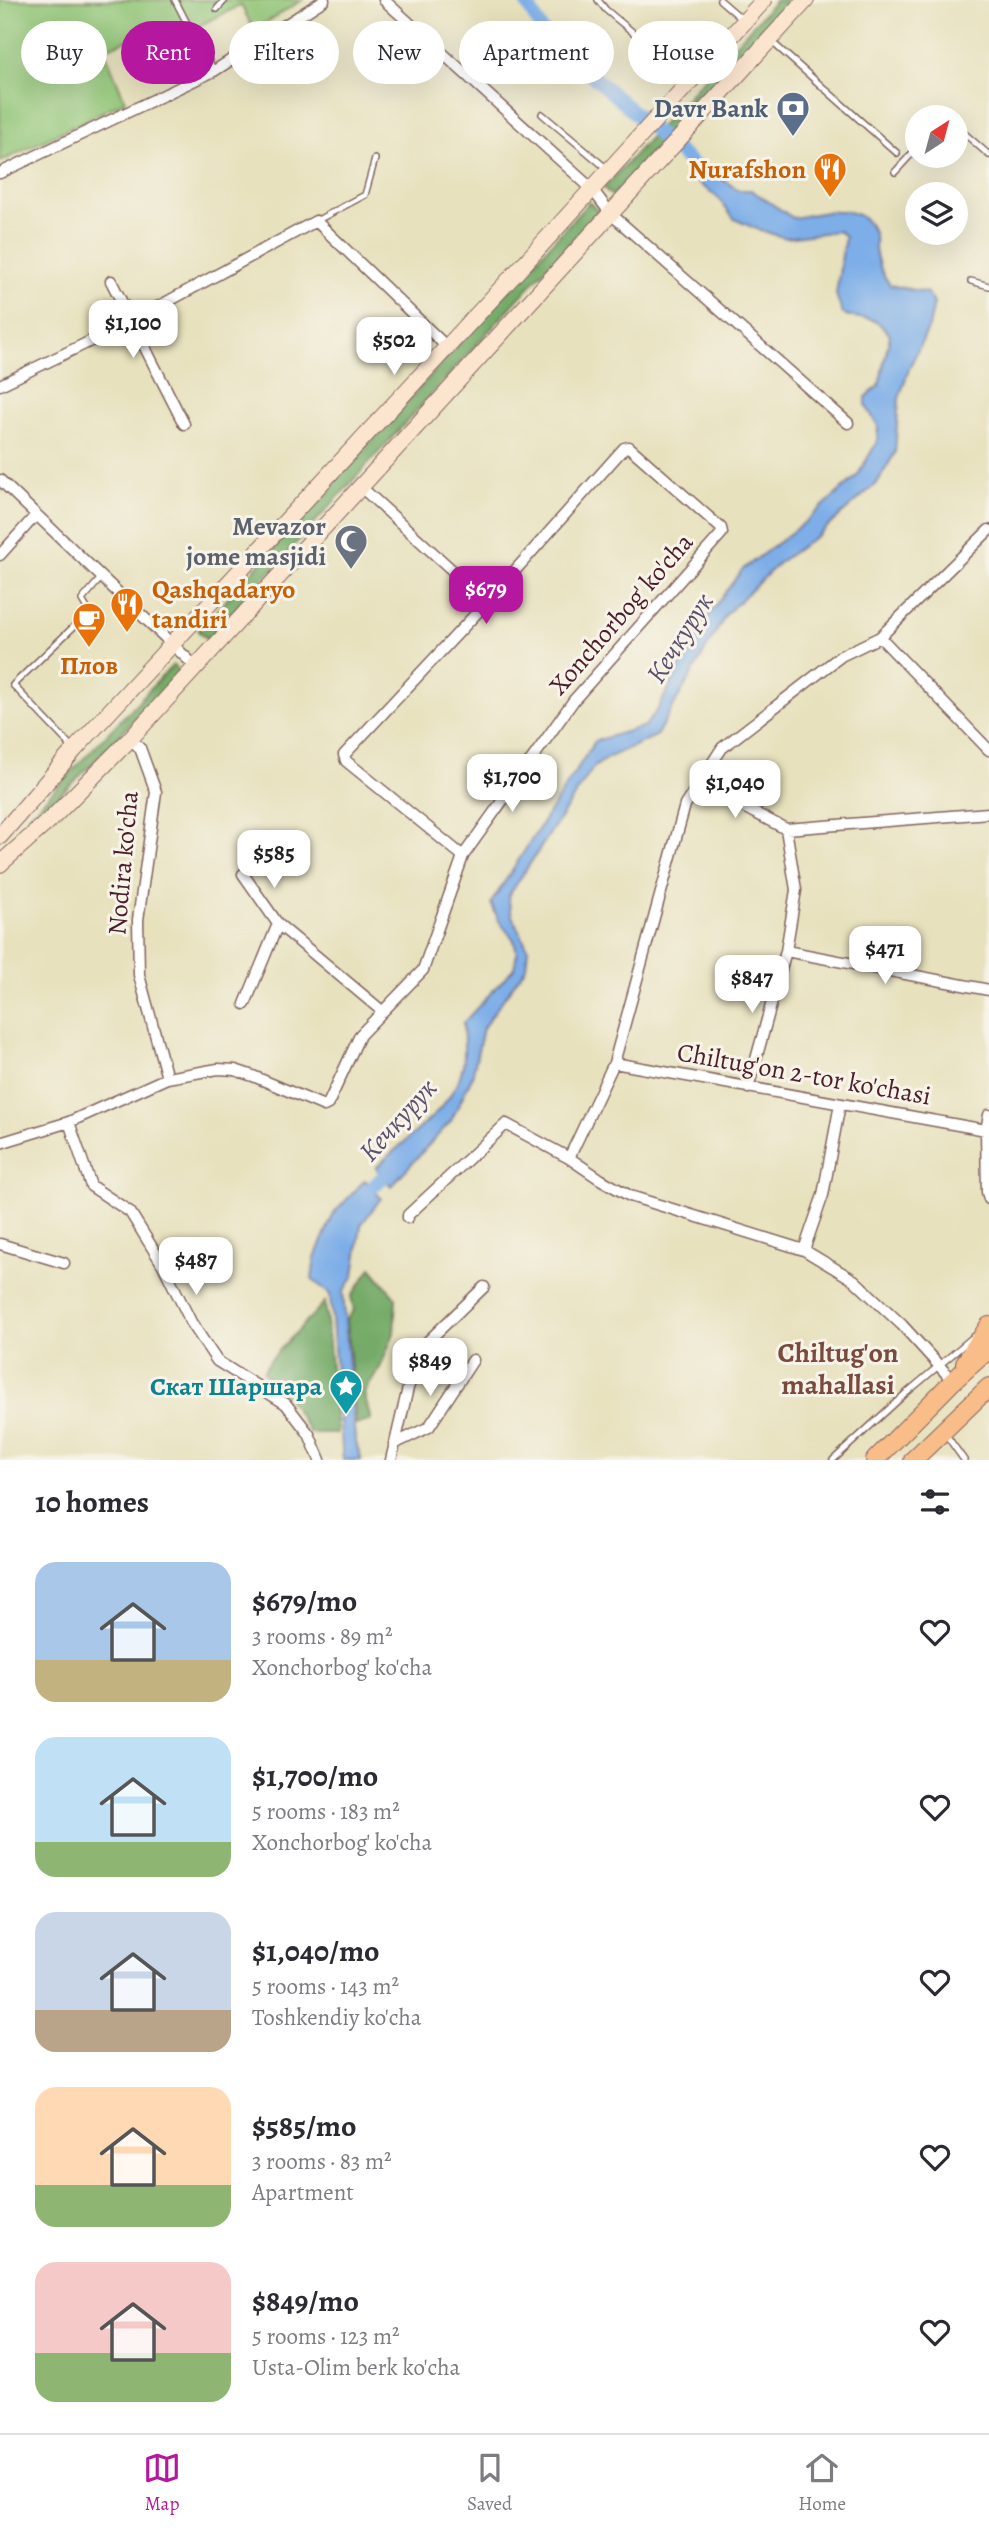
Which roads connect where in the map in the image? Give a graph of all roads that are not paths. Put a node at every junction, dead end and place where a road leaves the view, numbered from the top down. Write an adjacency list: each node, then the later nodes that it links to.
1 (175, 0): 10 (lane)
2 (225, 0): 9 (lane)
3 (324, 0): 15 (street)
4 (384, 0): 27 (street)
5 (598, 0): 13 (lane)
6 (720, 0): 11 (lane)
7 (764, 0): 11 (main road)
8 (806, 0): 14 (main road)
9 (217, 9)
10 (186, 21)
11 (744, 21): 12 (main road)
12 (738, 28)
13 (628, 29)
14 (770, 40): 20 (lane); 28 (main road)
15 (215, 70)
16 (187, 84): 26 (street)
17 (687, 84): 24 (main road)
18 (542, 114): 24 (lane)
19 (968, 136): 21 (lane)
20 (897, 153)
21 (989, 155)
22 (375, 159): 29 (lane)
23 (905, 161): 25 (lane)
24 (609, 170): 27 (main road)
25 (895, 172)
26 (0, 173)
27 (592, 189): 28 (street); 34 (main road)
28 (611, 214): 36 (street); 39 (main road)
29 (316, 221): 33 (street); 34 (street)
30 (111, 281): 33 (street)
31 (971, 281): 32 (lane)
32 (989, 286)
33 (130, 322): 35 (street); 37 (street)
34 (447, 347): 46 (main road)
35 (0, 385)
36 (848, 423)
37 (184, 424)
38 (0, 480): 40 (street)
39 (361, 487): 44 (street); 47 (main road)
40 (36, 515): 42 (street); 43 (street)
41 (989, 530): 45 (street)
42 (0, 555)
43 (102, 577): 46 (street); 49 (lane)
44 (488, 602): 55 (street, Xonchorbog' ko'cha); 55 (street, Xonchorbog' ko'cha)
45 (880, 638): 50 (street); 51 (street)
46 (172, 644): 47 (street); 49 (main road)
47 (197, 667): 48 (main road)
48 (130, 739): 56 (main road); 64 (street, Nodira ko'cha)
49 (75, 749): 54 (main road)
50 (989, 750)
51 (699, 784): 53 (street); 63 (street)
52 (989, 813): 53 (street)
53 (786, 829): 59 (street)
54 (0, 836)
55 (463, 856): 62 (street, Xonchorbog' ko'cha)
56 (0, 864)
57 (243, 874): 58 (street)
58 (278, 925): 61 (street); 62 (street)
59 (786, 951): 60 (street); 65 (street)
60 (989, 990)
61 (245, 1003)
62 (382, 1011): 64 (street, Xonchorbog' ko'cha)
63 (614, 1063): 65 (street, Chiltug'on 2-tor ko'chasi); 71 (street)
64 (167, 1078): 68 (street)
65 (748, 1088): 66 (street, Chiltug'on 2-tor ko'chasi)
66 (840, 1104): 69 (street, Chiltug'on 2-tor ko'chasi); 75 (street)
67 (989, 1115): 69 (street)
68 (69, 1122): 70 (street); 88 (street)
69 (986, 1130): 72 (street)
70 (0, 1143)
71 (569, 1158): 73 (street); 75 (street)
72 (989, 1199)
73 (408, 1218)
74 (0, 1244): 76 (street)
75 (804, 1250): 81 (street)
76 (64, 1263)
77 (484, 1287): 87 (street)
78 (989, 1325): 81 (lane); 82 (main road)
79 (989, 1349): 82 (main road)
80 (473, 1360): 87 (street)
81 (939, 1365): 82 (street); 90 (lane)
82 (953, 1381): 91 (main road)
83 (989, 1387): 85 (main road)
84 (989, 1399): 85 (main road)
85 (959, 1413): 86 (main road)
86 (942, 1430): 92 (main road); 93 (lane)
87 (394, 1444): 89 (street)
88 (320, 1460)
89 (391, 1460)
90 (833, 1460)
91 (876, 1460)
92 (912, 1460)
93 (964, 1460)

